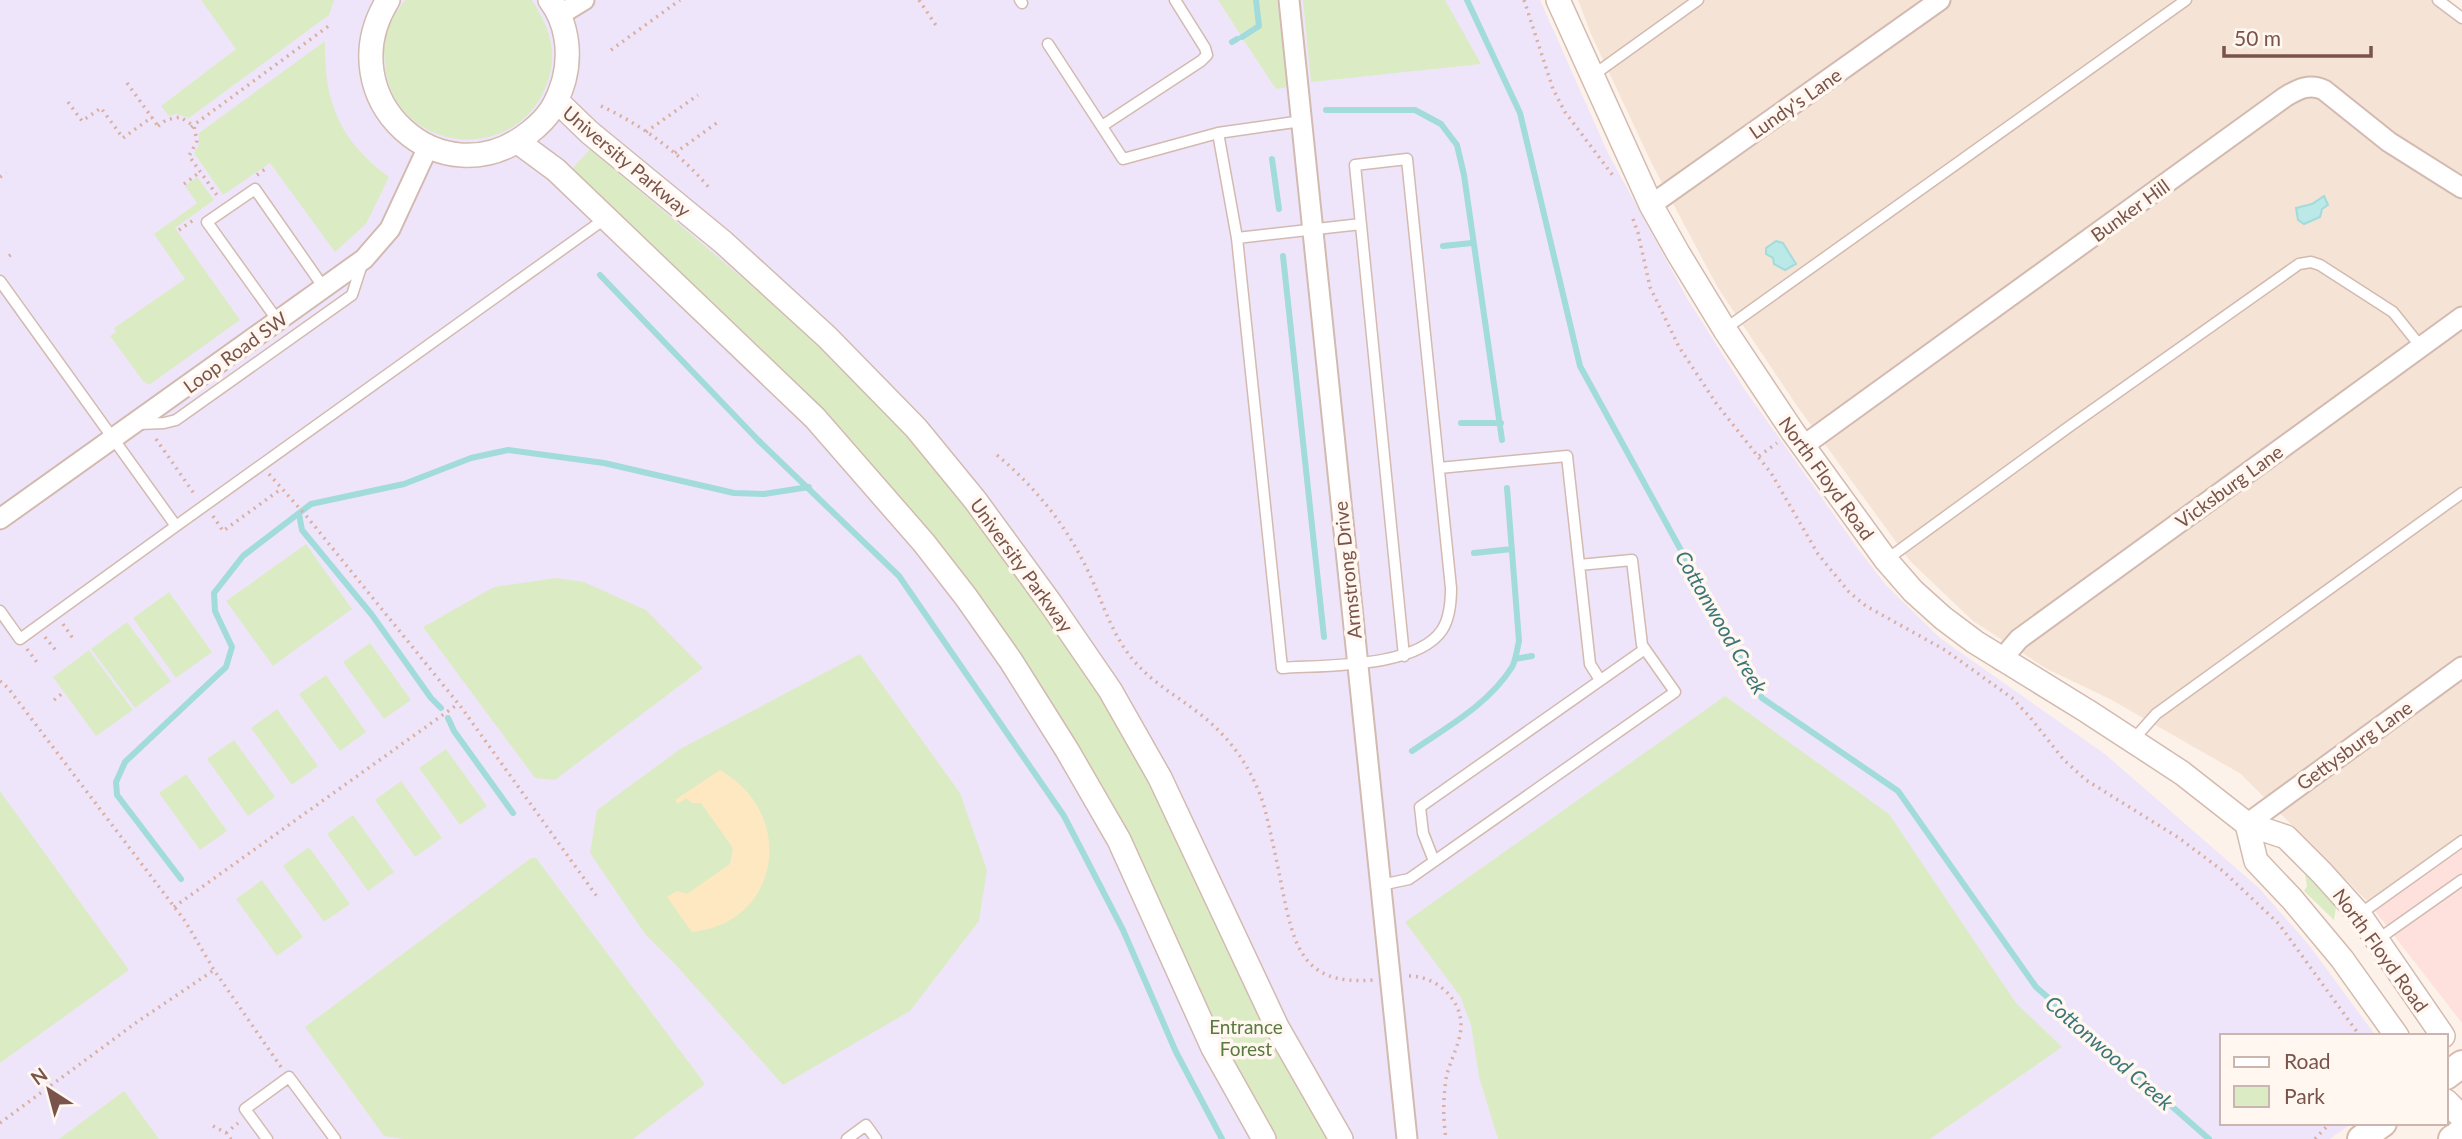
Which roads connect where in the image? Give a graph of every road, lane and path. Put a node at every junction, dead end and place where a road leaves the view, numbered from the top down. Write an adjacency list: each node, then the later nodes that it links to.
1 (388, 0): 34 (street)
2 (584, 0): 12 (street)
3 (680, 0): 17 (path)
4 (919, 0): 15 (path)
5 (1175, 0): 28 (lane)
6 (1289, 0): 25 (street, Armstrong Drive)
7 (1558, 0): 18 (street, North Floyd Road)
8 (1698, 0): 18 (lane)
9 (1940, 0): 45 (street, Lundy's Lane)
10 (2186, 0): 57 (lane)
11 (2438, 0): 13 (lane)
12 (555, 7): 22 (street)
13 (2462, 18)
14 (330, 25): 27 (path)
15 (937, 27)
16 (1048, 44): 28 (lane)
17 (611, 50)
18 (1592, 76): 45 (street, North Floyd Road)
19 (127, 83): 24 (path)
20 (698, 95): 29 (path)
21 (68, 102): 31 (path)
22 (558, 102): 33 (street); 116 (street, University Parkway)
23 (601, 106): 29 (path)
24 (152, 117): 27 (path); 31 (path)
25 (1302, 121): 30 (lane); 50 (street, Armstrong Drive)
26 (718, 122): 35 (path)
27 (193, 126): 37 (path)
28 (1102, 126): 30 (lane)
29 (646, 132): 35 (path)
30 (1218, 133): 51 (lane)
31 (122, 138): 32 (path)
32 (118, 141)
33 (518, 142): 34 (street); 46 (street)
34 (428, 147): 52 (street, Loop Road SW)
35 (675, 153): 43 (path)
36 (268, 166): 39 (path)
37 (201, 172): 41 (path); 44 (path)
38 (6, 173): 40 (path)
39 (255, 176)
40 (0, 177)
41 (184, 184)
42 (2462, 188): 63 (street, Bunker Hill)
43 (711, 190)
44 (220, 200)
45 (1651, 205): 57 (street, North Floyd Road)
46 (606, 218): 71 (lane); 115 (street)
47 (195, 219): 49 (path)
48 (1360, 224): 50 (lane); 66 (lane); 76 (lane)
49 (179, 229)
50 (1314, 230): 51 (lane); 78 (street, Armstrong Drive)
51 (1237, 238): 78 (lane)
52 (364, 259): 54 (street, Loop Road SW); 59 (lane)
53 (0, 281): 60 (lane)
54 (324, 288): 56 (street, Loop Road SW); 56 (lane)
55 (2462, 317): 58 (street, Vicksburg Lane)
56 (278, 321): 59 (street, Loop Road SW)
57 (1725, 330): 63 (street, North Floyd Road)
58 (2421, 347): 72 (lane); 77 (street, Vicksburg Lane)
59 (135, 424): 60 (street, Loop Road SW)
60 (113, 439): 70 (street, Loop Road SW); 71 (lane)
61 (156, 439): 68 (path)
62 (1779, 441): 65 (path)
63 (1803, 446): 72 (street, North Floyd Road)
64 (997, 455): 97 (path)
65 (1759, 456)
66 (1439, 468): 73 (lane); 76 (lane)
67 (2462, 493): 85 (lane)
68 (195, 495)
69 (212, 514): 84 (path)
70 (0, 519)
71 (176, 526): 74 (lane)
72 (1886, 560): 77 (street, North Floyd Road)
73 (1579, 565): 75 (lane); 80 (lane)
74 (0, 611)
75 (1645, 649): 80 (lane); 88 (lane)
76 (1404, 656): 78 (lane)
77 (2001, 660): 85 (street, North Floyd Road)
78 (1357, 662): 90 (street, Armstrong Drive)
79 (2462, 667): 86 (street, Gettysburg Lane)
80 (1600, 680): 88 (lane)
81 (0, 681): 92 (path)
82 (64, 692): 83 (path)
83 (54, 700)
84 (458, 704): 91 (path); 92 (path)
85 (2133, 740): 86 (street, North Floyd Road)
86 (2247, 824): 93 (street, North Floyd Road); 98 (street, North Floyd Road)
87 (2462, 841): 93 (lane)
88 (1434, 861): 90 (lane)
89 (2462, 880): 94 (lane)
90 (1381, 885): 117 (street, Armstrong Drive)
91 (598, 898)
92 (174, 907): 95 (path)
93 (2359, 914): 94 (street, North Floyd Road)
94 (2377, 940): 99 (street, North Floyd Road)
95 (214, 971): 102 (path); 105 (path)
96 (1401, 977): 118 (path)
97 (1378, 980)
98 (2396, 1034)
99 (2442, 1034)
100 (2448, 1044): 101 (street)
101 (2462, 1064)
102 (289, 1077): 111 (lane); 112 (lane)
103 (2448, 1103): 104 (street)
104 (2462, 1117)
105 (0, 1124)
106 (2328, 1125): 119 (path)
107 (2380, 1125): 120 (main road)
108 (213, 1126): 110 (path)
109 (2462, 1132): 121 (main road)
110 (231, 1139)
111 (267, 1139)
112 (335, 1139)
113 (847, 1139): 114 (lane)
114 (876, 1139)
115 (1264, 1139)
116 (1342, 1139)
117 (1407, 1139)
118 (1446, 1139)
119 (2315, 1139)
120 (2361, 1139)
121 (2452, 1139)

